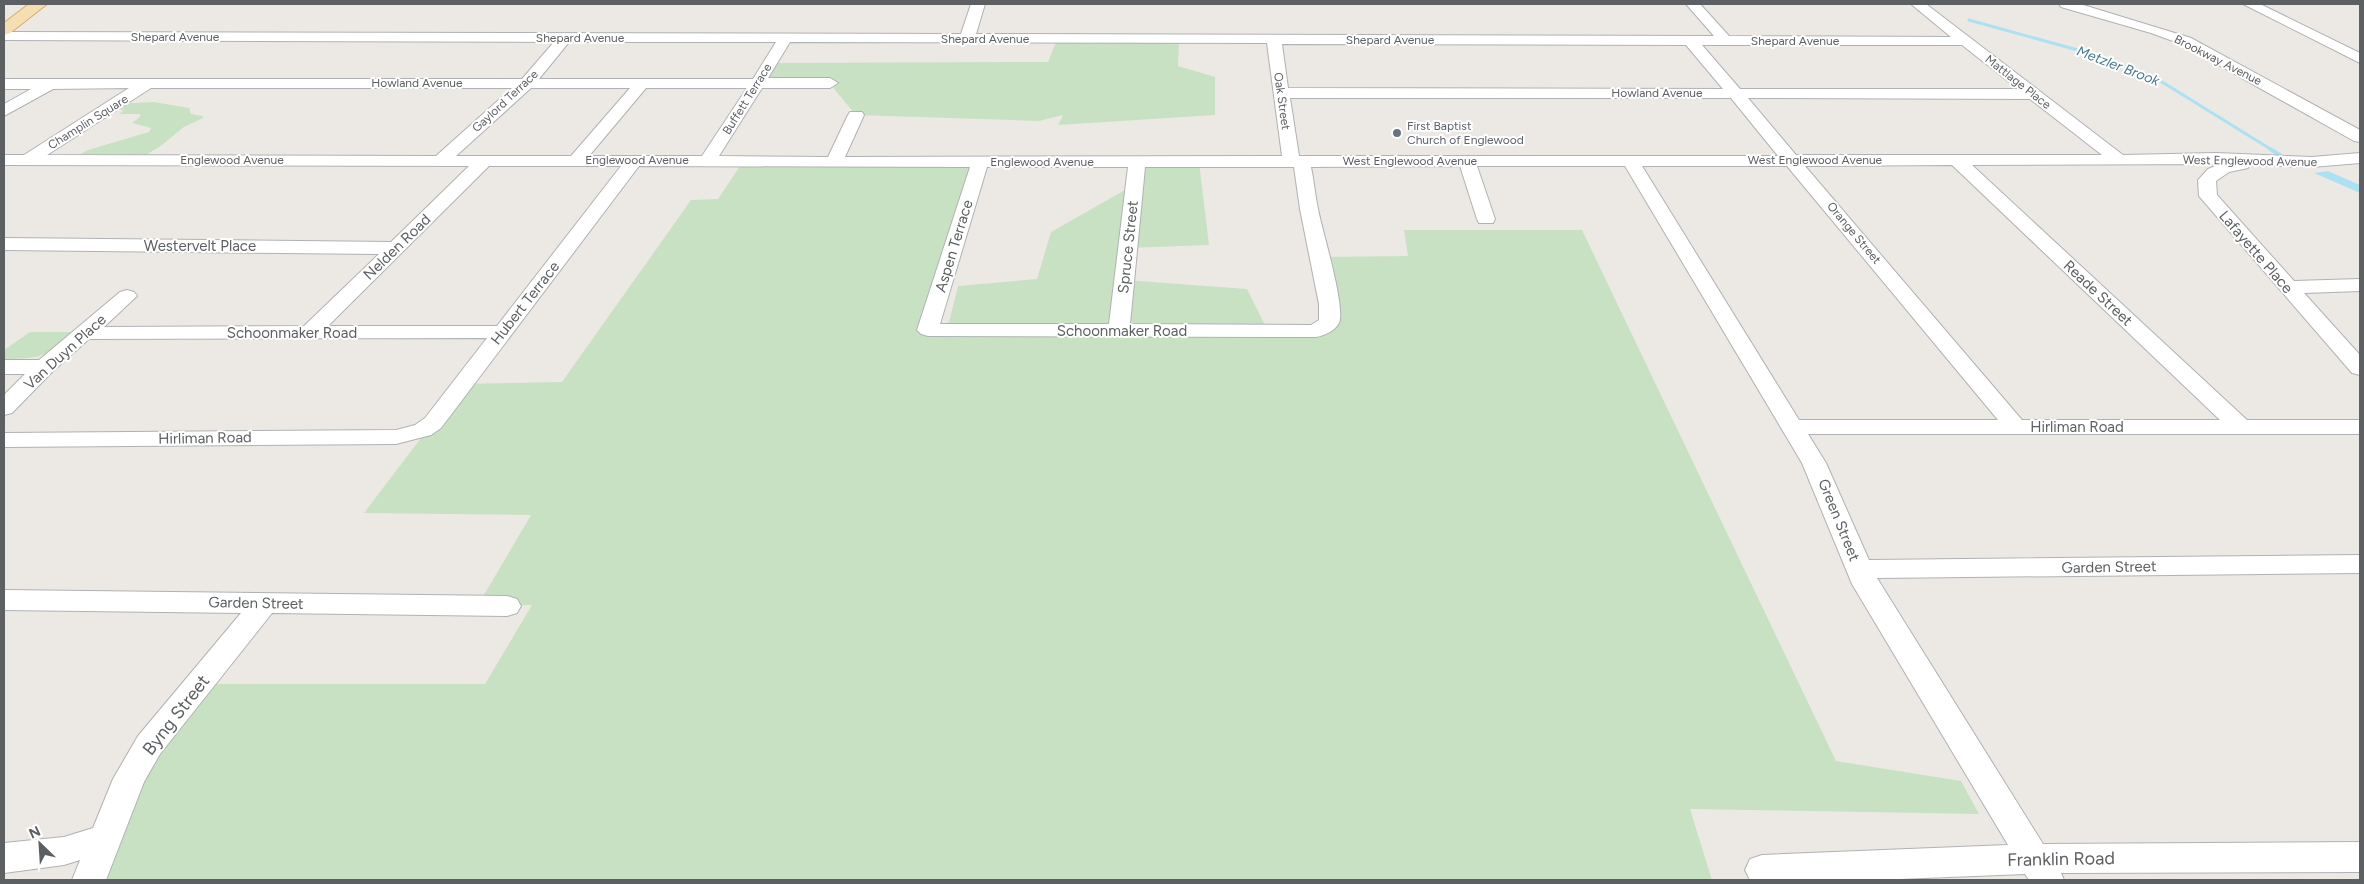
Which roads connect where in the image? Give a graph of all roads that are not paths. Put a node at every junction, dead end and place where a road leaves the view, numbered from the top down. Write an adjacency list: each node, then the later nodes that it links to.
1 (39, 4): 7 (main road)
2 (978, 4): 11 (street)
3 (1693, 4): 14 (street)
4 (1918, 4): 15 (street, Mattlage Place)
5 (2066, 4): 29 (street, Brookway Avenue)
6 (2250, 4): 16 (street)
7 (4, 30)
8 (4, 36): 9 (street, Shepard Avenue)
9 (565, 38): 10 (street, Shepard Avenue); 17 (street, Gaylord Terrace)
10 (786, 38): 11 (street, Shepard Avenue); 23 (street, Buffett Terrace)
11 (967, 39): 12 (street, Shepard Avenue)
12 (1274, 40): 13 (street, Shepard Avenue); 24 (street, Oak Street)
13 (1691, 41): 14 (street, Shepard Avenue); 25 (street, Orange Street)
14 (1726, 41): 15 (street, Shepard Avenue)
15 (1966, 41): 26 (street, Mattlage Place)
16 (2360, 59)
17 (527, 83): 21 (street, Howland Avenue); 22 (street, Howland Avenue); 43 (street, Gaylord Terrace)
18 (830, 83): 23 (street, Howland Avenue)
19 (4, 84): 20 (street, Howland Avenue)
20 (50, 84): 21 (street, Howland Avenue); 27 (street)
21 (147, 84): 32 (street, Champlin Square)
22 (641, 84): 23 (street, Howland Avenue); 33 (street)
23 (756, 84): 35 (street, Buffett Terrace)
24 (1281, 93): 25 (street, Howland Avenue); 48 (street, Oak Street)
25 (1736, 94): 26 (street, Howland Avenue); 39 (street, Orange Street)
26 (2033, 94): 41 (street, Mattlage Place)
27 (4, 111)
28 (856, 115): 36 (street)
29 (2360, 137)
30 (2360, 158): 49 (street, West Englewood Avenue)
31 (4, 160): 32 (street, Englewood Avenue)
32 (28, 160): 43 (street, Englewood Avenue)
33 (577, 160): 34 (street, Englewood Avenue); 44 (street, Englewood Avenue)
34 (635, 160): 35 (street, Englewood Avenue); 59 (street, Hubert Terrace)
35 (708, 160): 36 (street, Englewood Avenue)
36 (835, 160): 45 (street, Englewood Avenue)
37 (1466, 160): 38 (street, West Englewood Avenue); 48 (street, West Englewood Avenue); 51 (street)
38 (1630, 160): 39 (street, West Englewood Avenue); 68 (street, Green Street)
39 (1792, 160): 40 (street, West Englewood Avenue); 69 (street, Orange Street)
40 (1956, 160): 41 (street, West Englewood Avenue); 67 (street, Reade Street)
41 (2119, 160): 42 (street, West Englewood Avenue)
42 (2167, 160): 49 (street, West Englewood Avenue); 50 (street)
43 (440, 161): 44 (street, Englewood Avenue)
44 (484, 161): 53 (street, Nelden Road)
45 (980, 162): 46 (street, Englewood Avenue); 57 (street, Aspen Terrace)
46 (1137, 162): 47 (street, Englewood Avenue); 58 (street, Spruce Street)
47 (1270, 162): 48 (street, West Englewood Avenue)
48 (1296, 162): 60 (street, Oak Street)
49 (2268, 162): 50 (street)
50 (2215, 172): 55 (street, Lafayette Place)
51 (1486, 218)
52 (4, 244): 53 (street, Westervelt Place)
53 (396, 248): 62 (street, Nelden Road)
54 (2360, 285): 55 (street)
55 (2286, 287): 65 (street, Lafayette Place)
56 (127, 296): 61 (street, Van Duyn Place)
57 (928, 330): 58 (street, Schoonmaker Road)
58 (1119, 331): 60 (street, Schoonmaker Road)
59 (502, 332): 62 (street, Schoonmaker Road); 71 (street, Hubert Terrace)
60 (1316, 332)
61 (82, 333): 62 (street, Schoonmaker Road); 64 (street, Van Duyn Place)
62 (309, 333)
63 (4, 367): 64 (street)
64 (44, 367): 66 (street, Van Duyn Place)
65 (2360, 368)
66 (4, 408)
67 (2240, 426): 69 (street, Hirliman Road); 70 (street, Hirliman Road)
68 (1793, 427): 69 (street, Hirliman Road); 74 (street, Green Street)
69 (2016, 427)
70 (2360, 427)
71 (407, 436): 72 (street, Hirliman Road)
72 (4, 440)
73 (2360, 564): 74 (street, Garden Street)
74 (1858, 569): 81 (street, Green Street)
75 (4, 600): 76 (street, Garden Street)
76 (265, 603): 77 (street, Garden Street); 78 (street, Byng Street)
77 (507, 606)
78 (106, 838): 80 (street); 83 (street, Byng Street)
79 (2360, 857): 81 (street, Franklin Road)
80 (4, 858)
81 (2041, 869): 82 (street, Franklin Road)
82 (1762, 870)
83 (89, 880)

